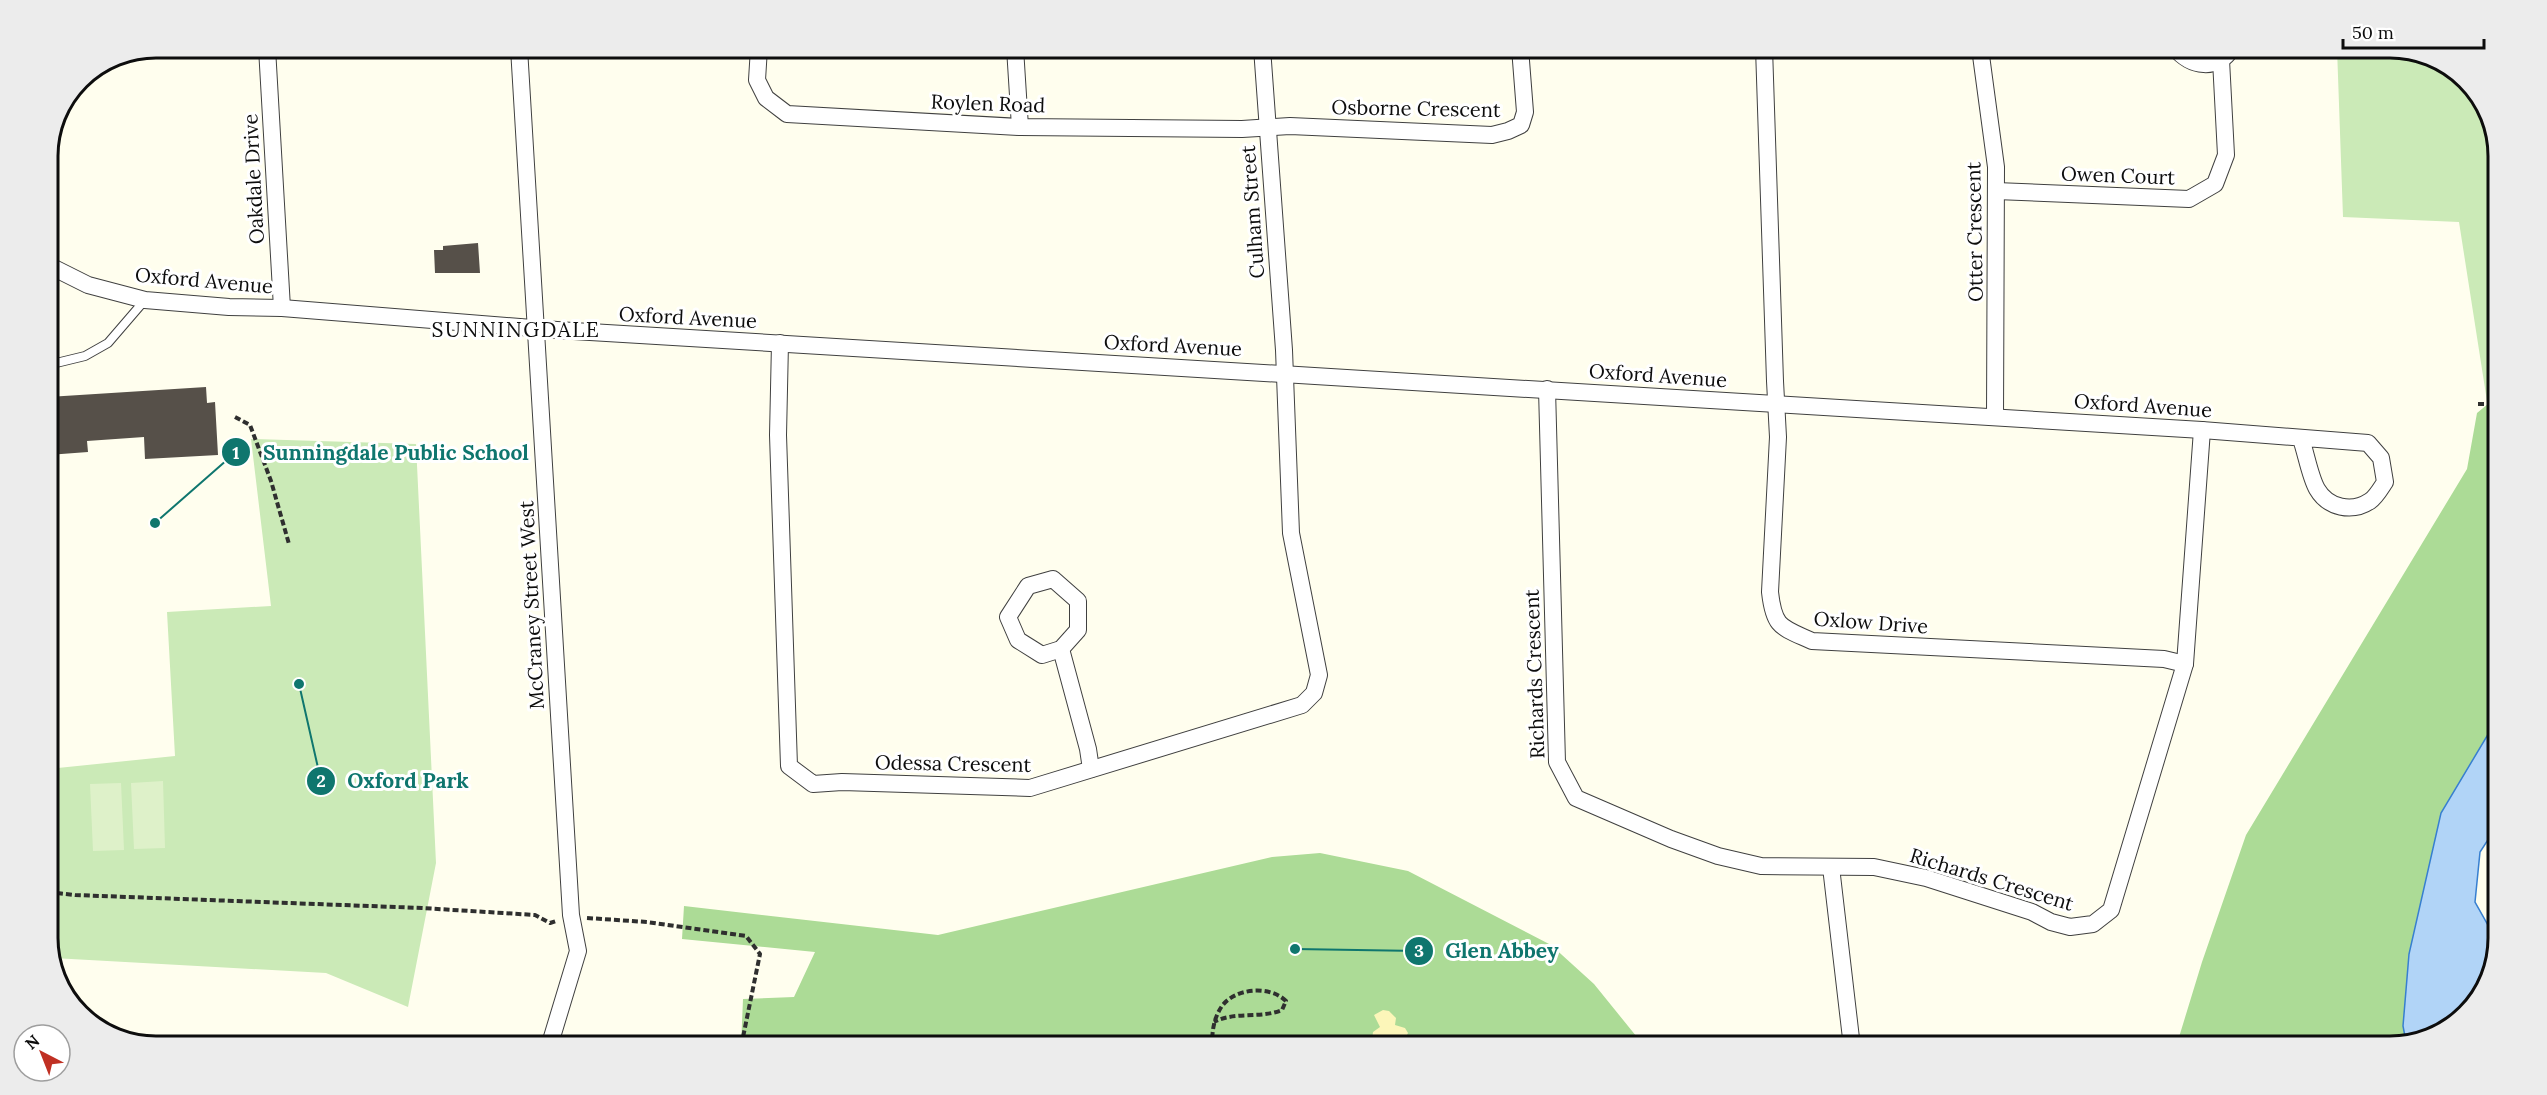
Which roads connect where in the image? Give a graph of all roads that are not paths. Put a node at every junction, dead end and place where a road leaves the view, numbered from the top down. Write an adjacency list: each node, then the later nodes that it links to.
1 (268, 58): 17 (street, Oakdale Drive)
2 (520, 58): 18 (street, McCraney Street West)
3 (758, 58): 13 (street, Roylen Road)
4 (1016, 58): 13 (street)
5 (1263, 58): 12 (street, Culham Street)
6 (1521, 58): 12 (street, Osborne Crescent)
7 (1764, 58): 23 (street)
8 (1981, 58): 14 (street, Otter Crescent)
9 (2185, 58): 10 (street, Owen Court)
10 (2220, 58)
11 (2226, 58): 14 (street, Owen Court)
12 (1267, 126): 13 (street, Roylen Road); 21 (street, Culham Street)
13 (1020, 127)
14 (1996, 191): 24 (street, Otter Crescent)
15 (59, 271): 16 (street, Oxford Avenue)
16 (145, 300): 17 (street, Oxford Avenue); 20 (lane)
17 (282, 308): 18 (street, Oxford Avenue)
18 (536, 328): 19 (street, Oxford Avenue); 31 (street, McCraney Street West)
19 (780, 343): 21 (street, Oxford Avenue); 29 (street, Odessa Crescent)
20 (59, 362)
21 (1284, 373): 22 (street, Oxford Avenue); 29 (street, Odessa Crescent)
22 (1547, 389): 23 (street, Oxford Avenue); 30 (street, Richards Crescent)
23 (1778, 404): 24 (street, Oxford Avenue); 28 (street, Oxlow Drive)
24 (1995, 417): 25 (street, Oxford Avenue)
25 (2202, 430): 26 (street, Oxford Avenue); 28 (street, Richards Crescent)
26 (2301, 439): 26 (street, Oxford Avenue)
27 (1061, 649): 27 (street); 29 (street)
28 (2185, 664): 30 (street, Richards Crescent)
29 (1091, 769)
30 (1831, 867): 32 (street)
31 (552, 1036)
32 (1851, 1036)

